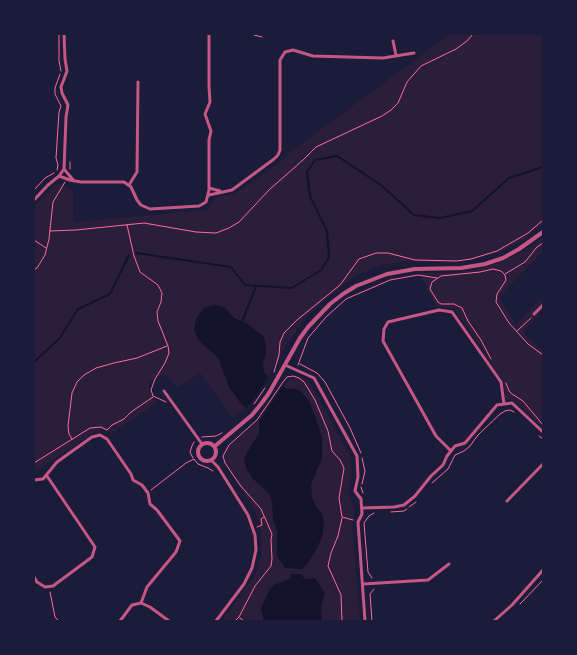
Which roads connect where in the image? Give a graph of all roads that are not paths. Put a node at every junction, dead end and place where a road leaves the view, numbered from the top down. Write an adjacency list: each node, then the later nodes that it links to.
1 (64, 34): 7 (street)
2 (209, 34): 11 (street)
3 (393, 41): 5 (street)
4 (414, 53): 5 (street)
5 (396, 55): 12 (street)
6 (138, 82): 10 (street)
7 (64, 169): 8 (street); 9 (street)
8 (59, 176): 9 (street); 14 (street)
9 (74, 181): 10 (street)
10 (128, 185): 13 (street)
11 (209, 188): 12 (street); 13 (street)
12 (222, 191): 13 (street)
13 (209, 195)
14 (34, 200)
15 (543, 232): 18 (street)
16 (543, 305): 17 (street)
17 (534, 314)
18 (285, 365): 23 (street); 30 (street)
19 (164, 391): 22 (street)
20 (504, 404): 21 (street); 24 (street); 24 (street)
21 (543, 432)
22 (202, 444): 23 (street); 25 (street)
23 (215, 446): 25 (street)
24 (451, 451): 30 (street)
25 (211, 460): 38 (street)
26 (543, 464): 29 (street)
27 (47, 476): 28 (street); 33 (street); 35 (street)
28 (34, 480)
29 (507, 501)
30 (362, 508): 34 (street)
31 (448, 564): 34 (street)
32 (543, 570): 40 (street)
33 (34, 577)
34 (363, 584): 39 (street)
35 (141, 604): 36 (street); 37 (street)
36 (120, 621)
37 (169, 621)
38 (216, 621)
39 (365, 621)
40 (494, 621)

